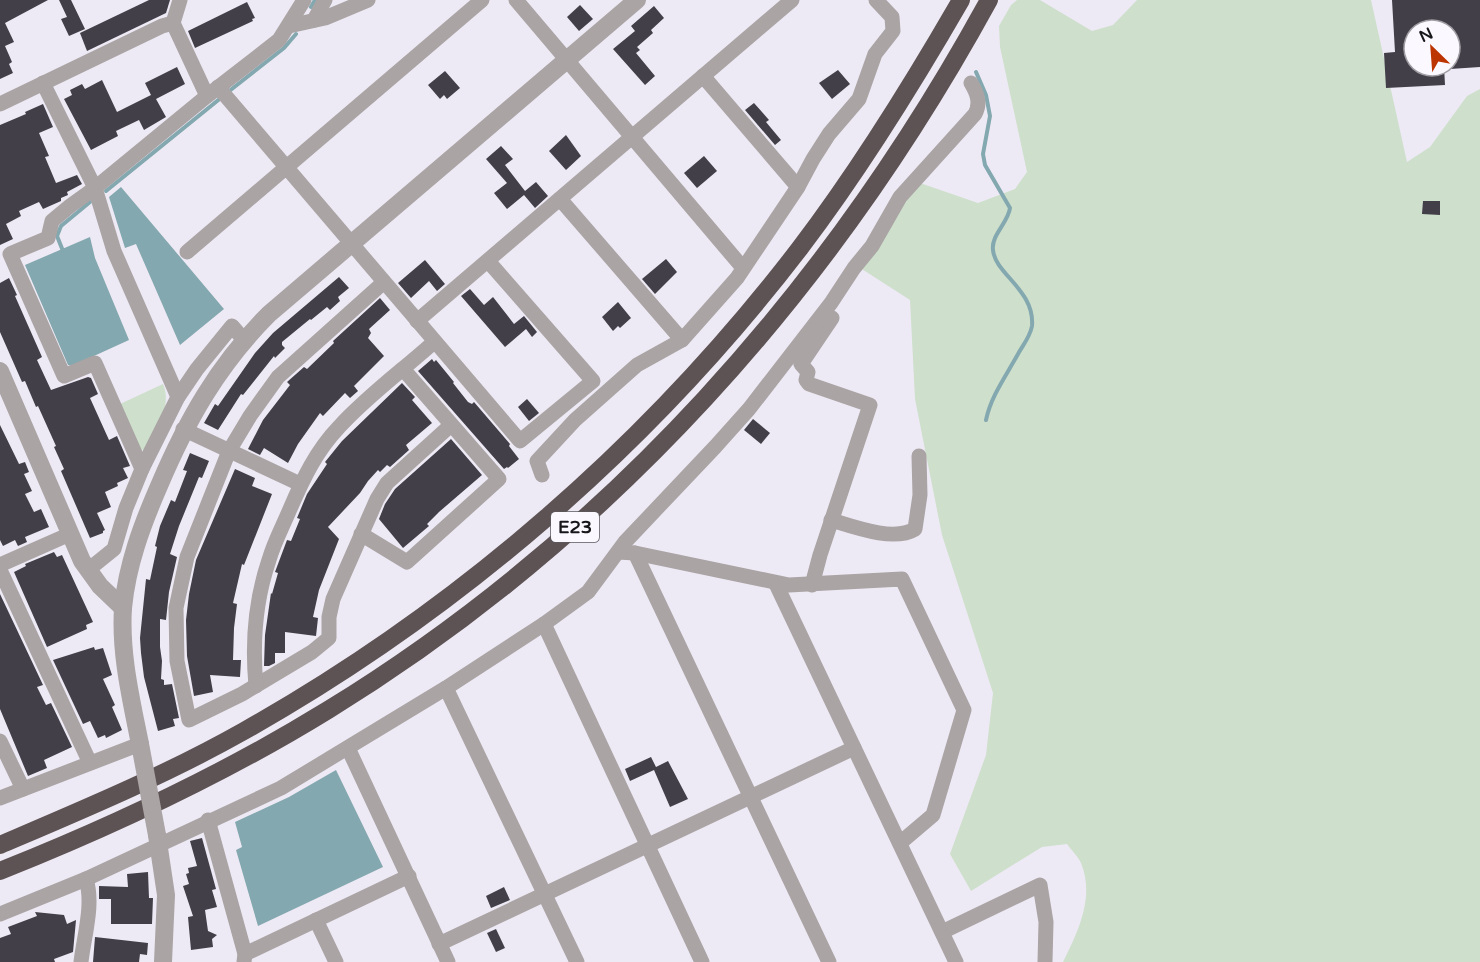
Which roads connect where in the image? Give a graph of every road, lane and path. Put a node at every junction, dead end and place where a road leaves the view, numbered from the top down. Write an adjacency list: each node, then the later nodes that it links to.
1 (180, 0): 13 (street)
2 (304, 0): 14 (street)
3 (326, 0): 12 (street)
4 (368, 0): 12 (street)
5 (482, 0): 22 (street)
6 (516, 0): 15 (street)
7 (637, 0): 15 (street)
8 (792, 0): 16 (street)
9 (876, 0): 24 (street)
10 (961, 0): 71 (highway, E23)
11 (989, 0): 73 (highway, E23)
12 (314, 20): 14 (street)
13 (173, 23): 18 (street); 19 (street)
14 (289, 26): 19 (street)
15 (566, 61): 21 (street); 26 (street)
16 (703, 76): 21 (street); 24 (street)
17 (971, 82): 31 (street)
18 (43, 83): 20 (street); 23 (street)
19 (215, 91): 22 (street); 23 (street)
20 (0, 104)
21 (632, 138): 25 (street); 29 (street)
22 (287, 168): 26 (street); 27 (street)
23 (95, 188): 38 (street); 43 (street)
24 (798, 188): 29 (street)
25 (560, 199): 28 (street); 34 (street)
26 (351, 243): 30 (street); 33 (street)
27 (187, 252)
28 (488, 261): 32 (street); 35 (street)
29 (743, 268): 34 (street)
30 (384, 282): 32 (street); 41 (street)
31 (831, 303): 46 (street); 49 (street)
32 (417, 321): 35 (street)
33 (244, 340): 38 (street); 40 (street)
34 (682, 340): 44 (street)
35 (434, 342): 36 (street)
36 (403, 369): 39 (street); 45 (street)
37 (0, 370): 47 (street)
38 (178, 397): 43 (street)
39 (451, 425): 48 (street); 48 (street)
40 (183, 429): 41 (street); 56 (street)
41 (229, 451): 45 (street); 58 (street)
42 (920, 456): 46 (street)
43 (142, 469): 53 (street)
44 (542, 475)
45 (300, 484): 58 (street)
46 (831, 520): 55 (street)
47 (70, 534): 51 (street); 53 (street)
48 (362, 534): 58 (street)
49 (618, 552): 50 (street); 57 (street)
50 (635, 553): 54 (street); 66 (street)
51 (0, 565)
52 (0, 570): 64 (street)
53 (88, 570): 56 (street)
54 (776, 584): 55 (street); 63 (street)
55 (812, 585): 70 (street)
56 (123, 608): 61 (street)
57 (544, 624): 59 (street); 72 (street)
58 (256, 686)
59 (446, 688): 62 (street); 76 (street)
60 (0, 741): 65 (street)
61 (140, 744): 64 (street); 69 (street, bridge)
62 (348, 748): 68 (street); 74 (street)
63 (854, 748): 66 (street); 70 (street)
64 (90, 763): 65 (street)
65 (23, 789): 67 (street)
66 (751, 797): 72 (street); 88 (street)
67 (0, 798)
68 (208, 820): 69 (street); 81 (street)
69 (158, 839): 75 (street); 83 (street)
70 (900, 843): 79 (street)
71 (0, 845)
72 (647, 846): 76 (street); 87 (street)
73 (0, 871)
74 (409, 876): 78 (street); 80 (street)
75 (86, 879): 77 (street); 82 (street)
76 (545, 894): 80 (street); 86 (street)
77 (0, 914)
78 (316, 920): 81 (street); 84 (street)
79 (942, 932): 89 (street); 90 (street)
80 (439, 944): 85 (street)
81 (245, 958)
82 (80, 962)
83 (163, 962)
84 (336, 962)
85 (448, 962)
86 (577, 962)
87 (702, 962)
88 (829, 962)
89 (956, 962)
90 (1045, 962)

